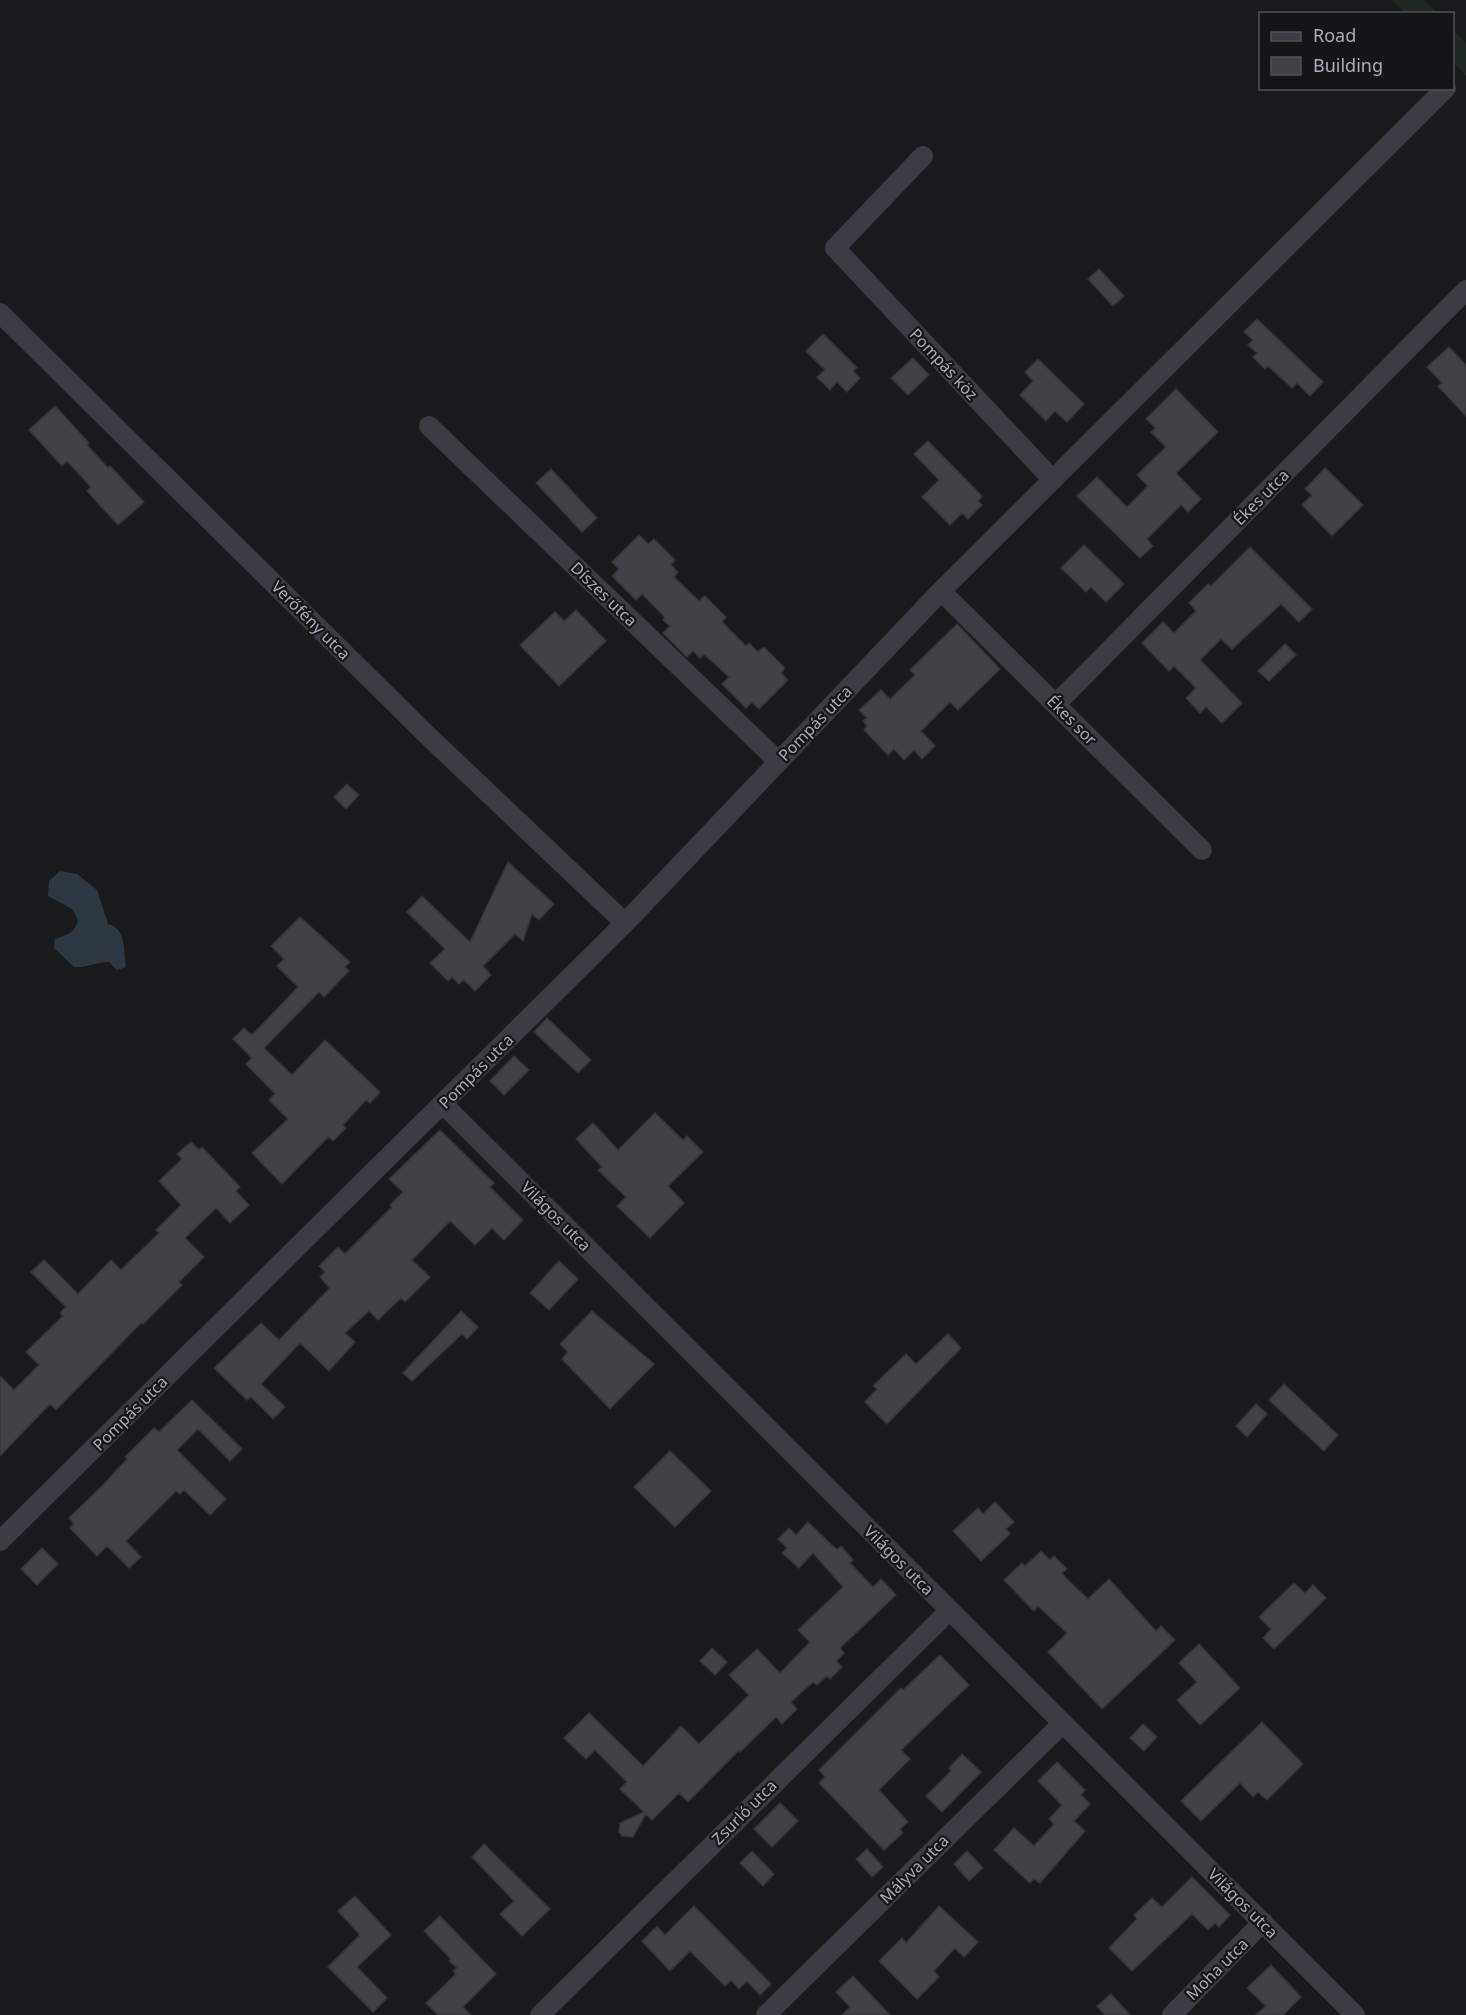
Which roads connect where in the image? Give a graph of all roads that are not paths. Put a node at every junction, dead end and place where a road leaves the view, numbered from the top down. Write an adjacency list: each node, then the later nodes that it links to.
1 (1444, 90): 6 (street, Pompás utca)
2 (923, 156): 6 (street, Pompás köz)
3 (1466, 290): 8 (street, Ékes utca)
4 (0, 313): 11 (street, Verőfény utca)
5 (429, 426): 9 (street, Díszes utca)
6 (1053, 480): 7 (street, Pompás utca)
7 (941, 591): 8 (street, Ékes sor); 9 (street, Pompás utca)
8 (1056, 704): 10 (street, Ékes sor)
9 (778, 761): 11 (street, Pompás utca)
10 (1202, 850)
11 (625, 923): 12 (street, Pompás utca)
12 (443, 1104): 13 (street, Pompás utca); 14 (street, Világos utca)
13 (0, 1541)
14 (949, 1611): 15 (street, Világos utca); 17 (street, Zsurló utca)
15 (1063, 1723): 16 (street, Világos utca); 18 (street, Mályva utca)
16 (1263, 1922): 19 (street, Moha utca); 20 (street, Világos utca)
17 (540, 2015)
18 (766, 2015)
19 (1172, 2015)
20 (1355, 2015)

